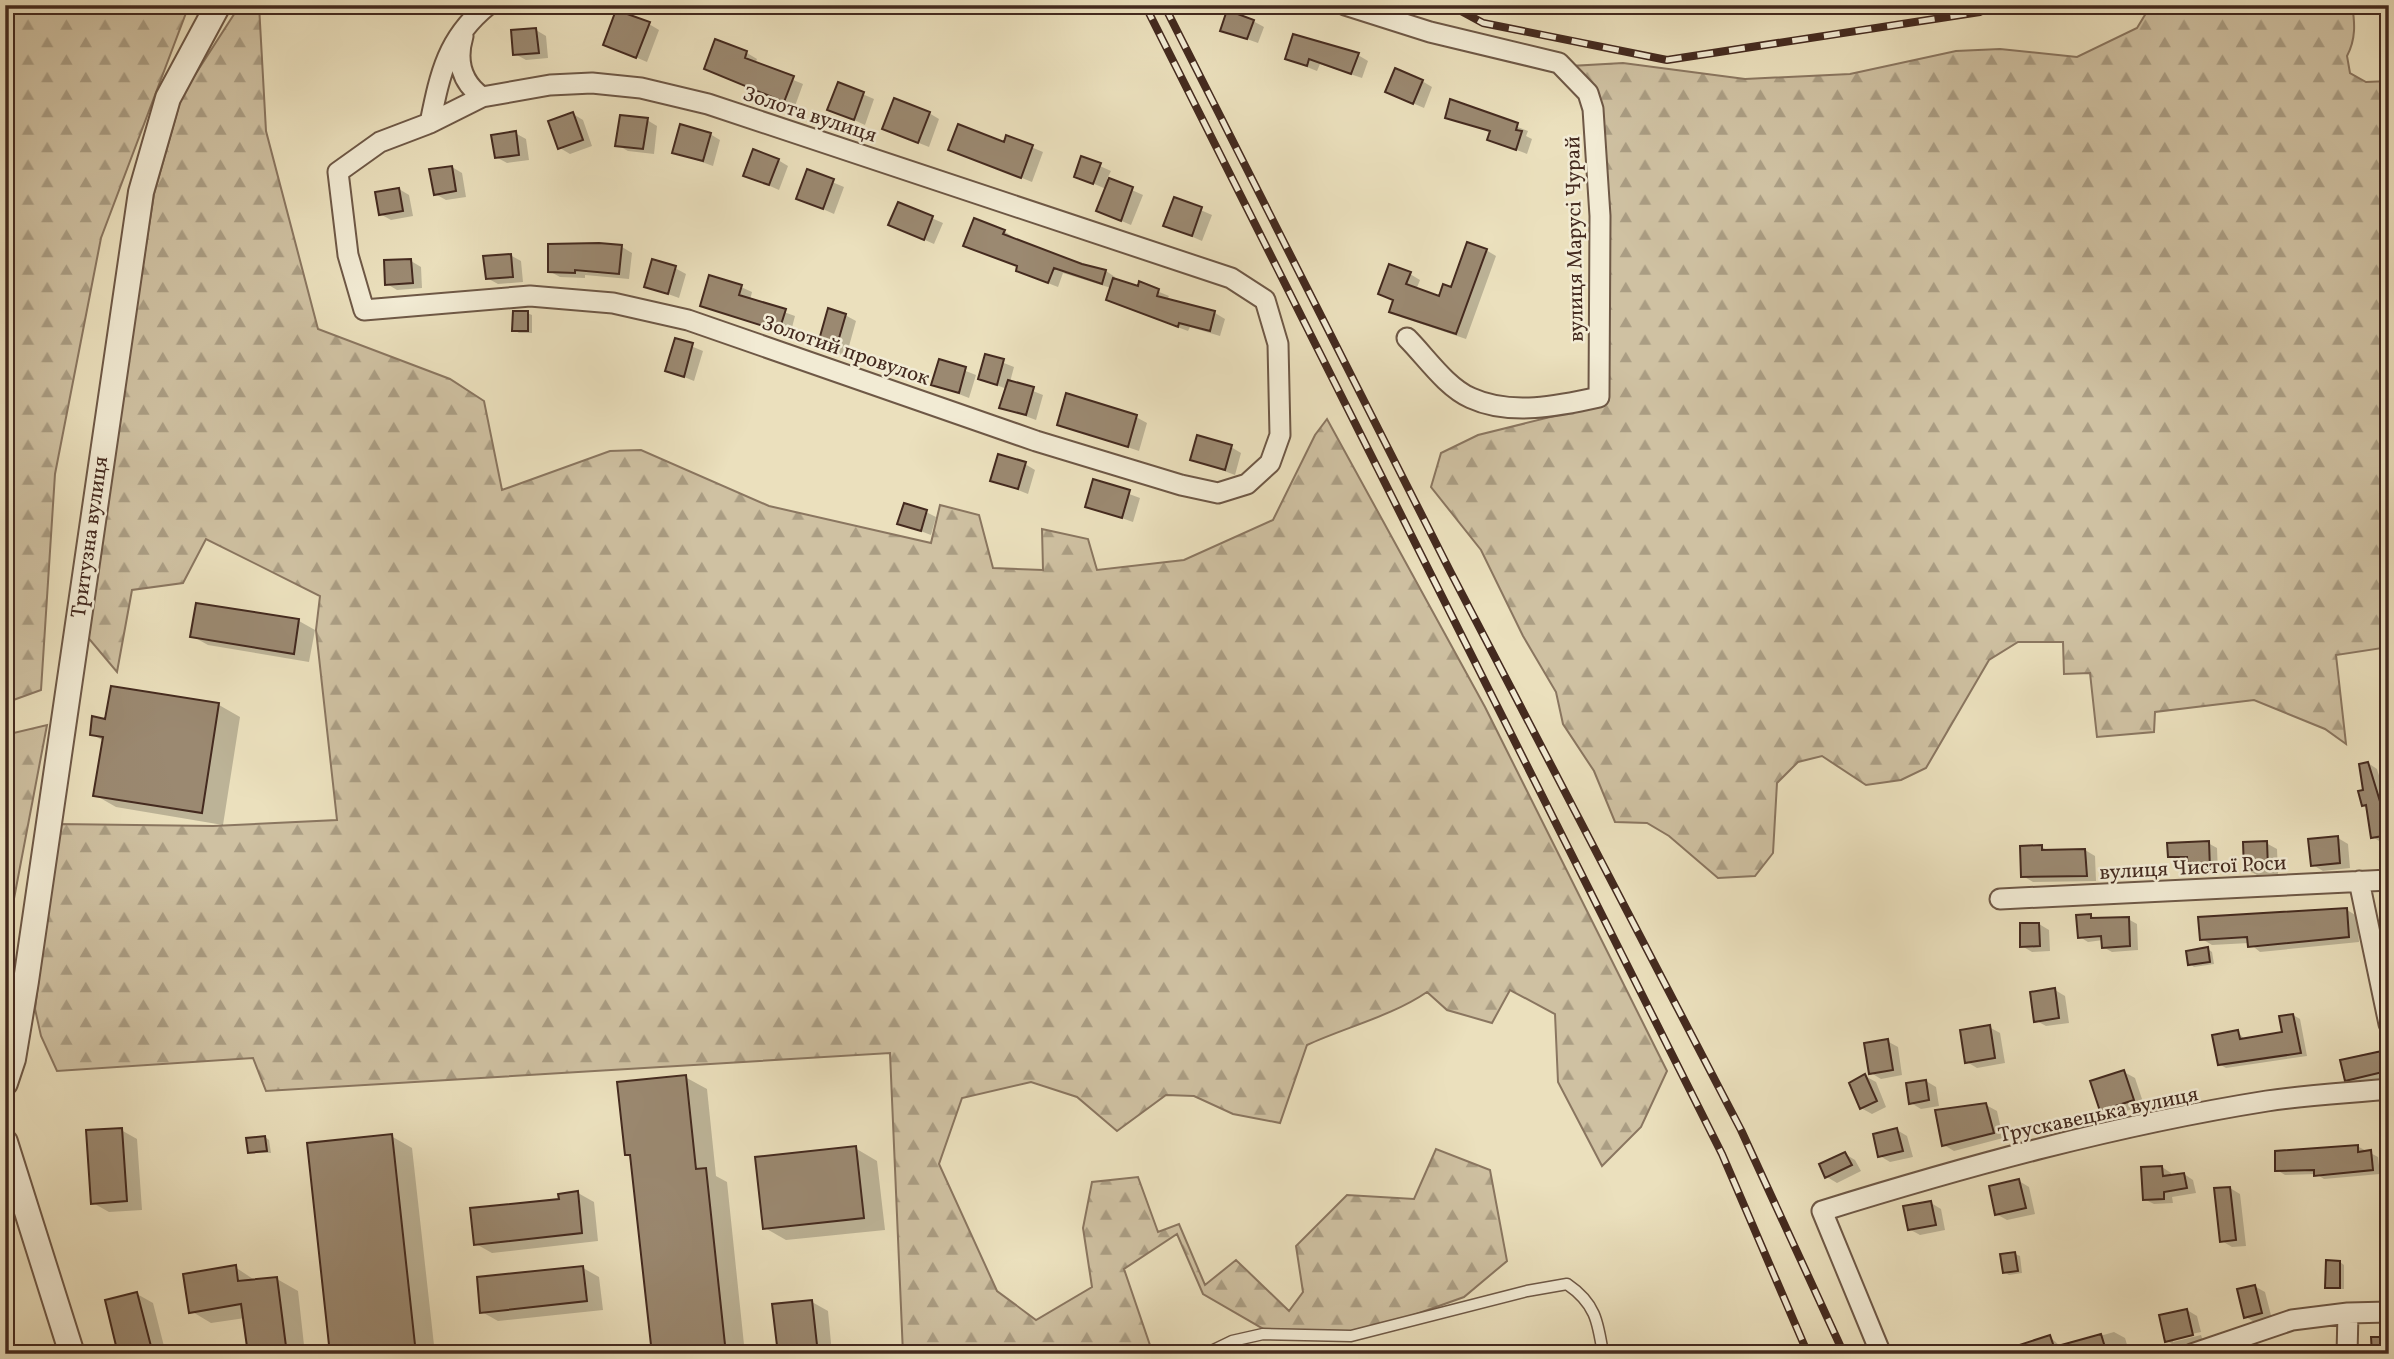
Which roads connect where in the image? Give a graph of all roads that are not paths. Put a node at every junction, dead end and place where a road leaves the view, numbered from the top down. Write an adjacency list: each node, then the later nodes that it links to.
1 (218, 5): 14 (street, Тритузна вулиця)
2 (488, 5): 4 (street)
3 (1345, 5): 9 (street, вулиця Марусі Чурай)
4 (468, 21): 5 (street); 6 (street)
5 (482, 97): 6 (street, Золота вулиця); 8 (street, Золота вулиця)
6 (430, 123): 7 (street, Золота вулиця)
7 (338, 172): 8 (street, Золотий провулок)
8 (1265, 300)
9 (1407, 338)
10 (2389, 880): 11 (street, вулиця Чистої Роси)
11 (2359, 881): 12 (street, вулиця Чистої Роси); 13 (street)
12 (2000, 899)
13 (2389, 1024)
14 (5, 1083)
15 (2389, 1089): 22 (street, Трускавецька вулиця)
16 (5, 1142): 19 (street)
17 (2348, 1312): 18 (street); 23 (street); 24 (street)
18 (2389, 1312)
19 (72, 1354)
20 (1205, 1354): 21 (lane)
21 (1603, 1354)
22 (1881, 1354)
23 (2192, 1354)
24 (2347, 1354)

